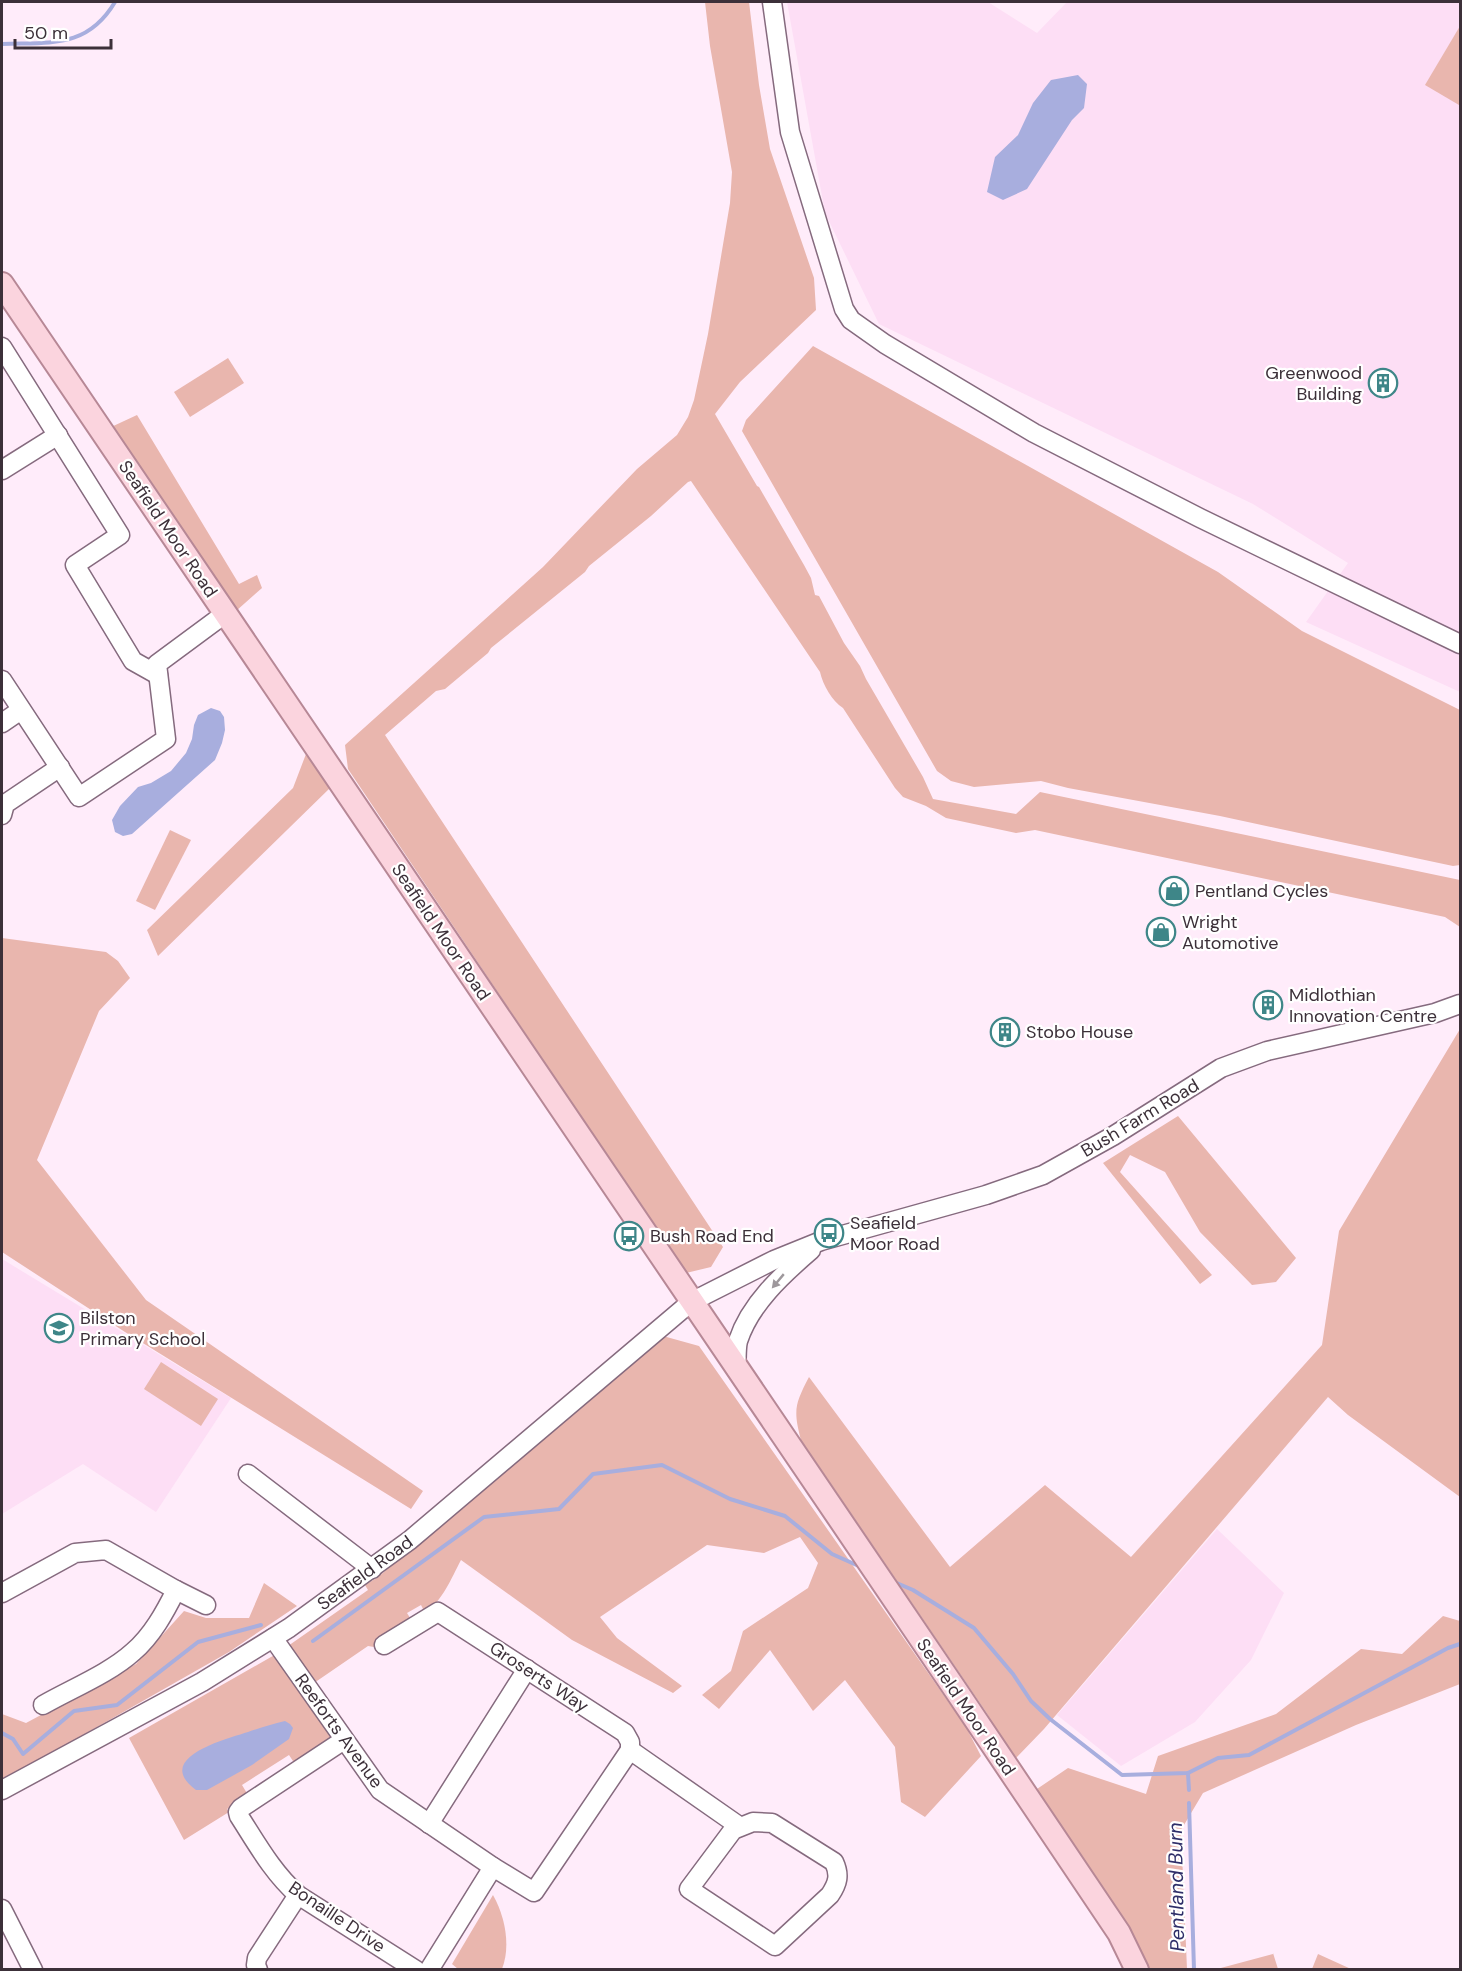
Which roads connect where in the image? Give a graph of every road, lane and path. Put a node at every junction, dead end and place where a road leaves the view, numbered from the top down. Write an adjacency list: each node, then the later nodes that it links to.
1 (772, 2): 7 (street)
2 (2, 284): 6 (main road, Seafield Moor Road)
3 (2, 347): 4 (street)
4 (58, 435): 5 (street); 8 (street)
5 (2, 470)
6 (226, 614): 8 (street); 16 (main road, Seafield Moor Road)
7 (1461, 644)
8 (158, 675): 12 (street)
9 (2, 680): 10 (street)
10 (21, 710): 11 (street); 12 (street)
11 (2, 723)
12 (60, 768): 13 (street)
13 (2, 815)
14 (1461, 1004): 15 (street, Bush Farm Road)
15 (821, 1241): 16 (street, Bush Farm Road); 17 (street, Bush Farm Road, one-way to 17)
16 (691, 1302): 17 (main road, Seafield Moor Road); 19 (street, Seafield Road)
17 (736, 1369): 39 (main road, Seafield Moor Road)
18 (248, 1475): 19 (street)
19 (372, 1569): 23 (street, Seafield Road)
20 (176, 1590): 21 (street); 22 (street); 26 (street)
21 (2, 1593)
22 (206, 1605)
23 (273, 1638): 27 (street, Reeforts Avenue); 29 (street, Seafield Road)
24 (384, 1645): 25 (street, Groserts Way)
25 (527, 1669): 28 (street, Groserts Way); 30 (street)
26 (44, 1704)
27 (344, 1740): 30 (street, Reeforts Avenue); 33 (street, Bonaille Drive)
28 (630, 1750): 31 (street); 32 (street, Reeforts Avenue)
29 (2, 1790)
30 (429, 1824): 32 (street, Reeforts Avenue)
31 (739, 1826): 31 (street)
32 (493, 1867): 38 (street)
33 (298, 1895): 36 (street); 37 (street, Bonaille Drive)
34 (3, 1914): 35 (street)
35 (33, 1970)
36 (258, 1970)
37 (416, 1970)
38 (429, 1970)
39 (1137, 1970)

